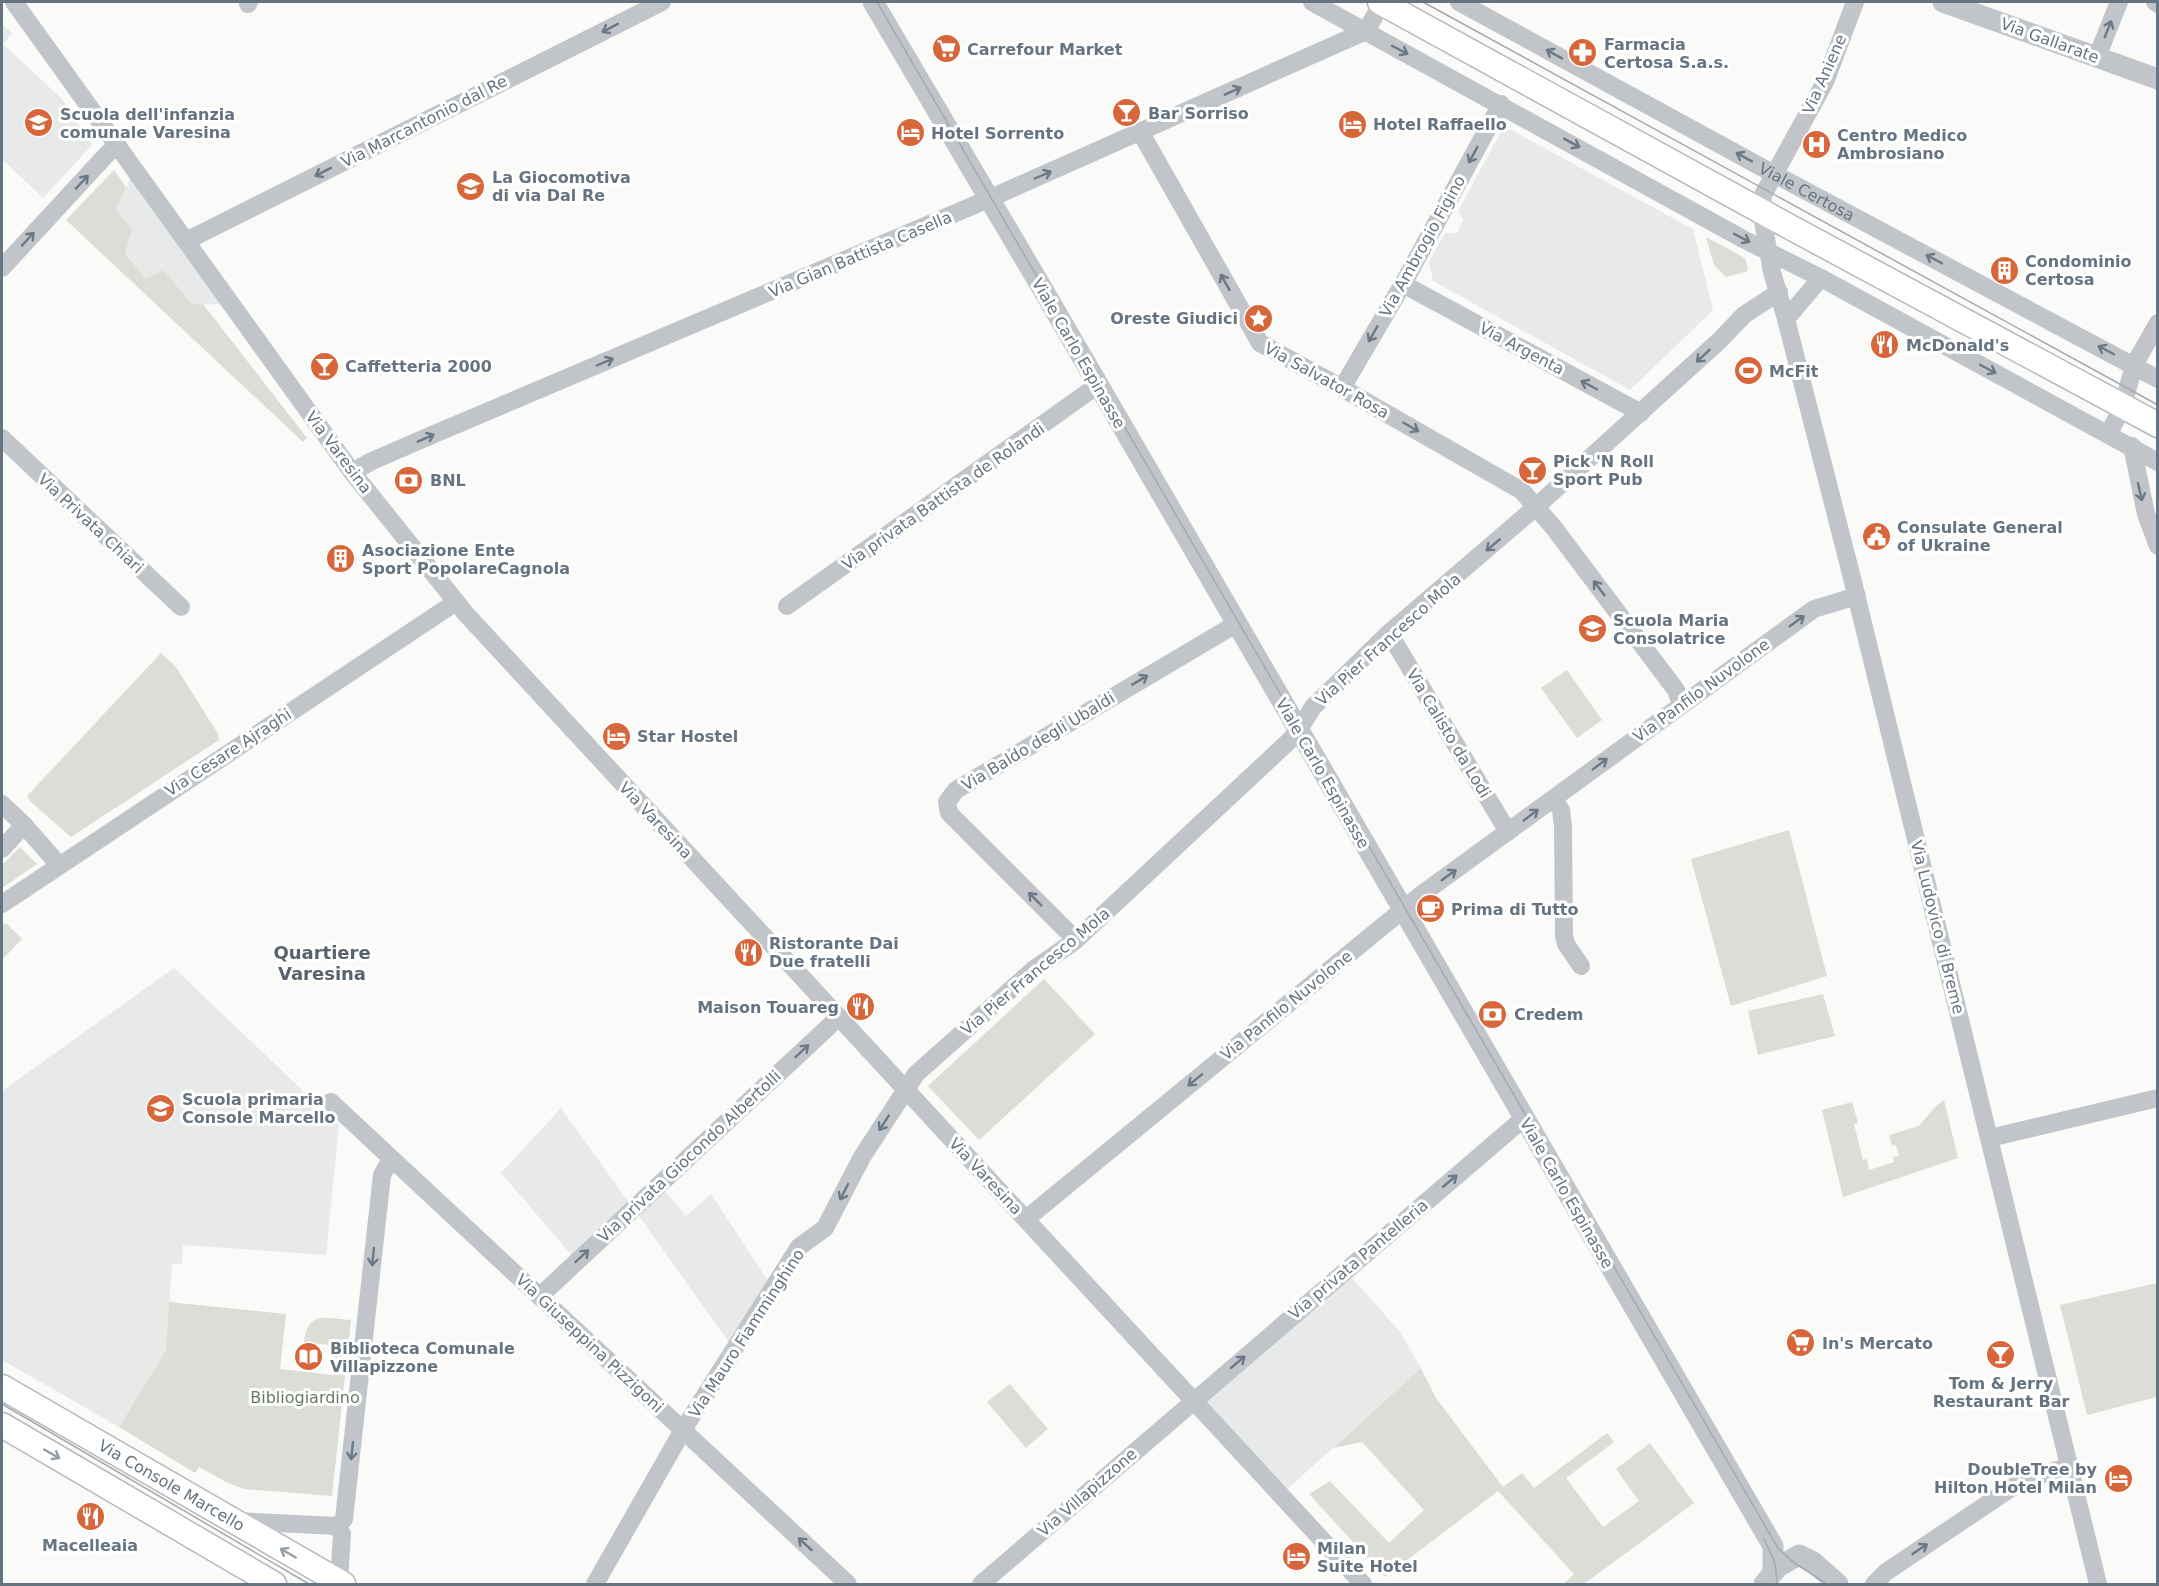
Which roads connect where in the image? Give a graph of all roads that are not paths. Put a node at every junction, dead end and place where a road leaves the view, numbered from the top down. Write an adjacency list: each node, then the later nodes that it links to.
1 (14, 2): 15 (street, Via Varesina)
2 (662, 2): 19 (street, Via Marcantonio dal Re, one-way to 19)
3 (873, 2): 17 (street, Viale Carlo Espinasse)
4 (1312, 2): 10 (street)
5 (1381, 2): 10 (street); 18 (main road)
6 (1459, 2): 16 (street, Viale Certosa, one-way to 6)
7 (1855, 2): 16 (street, Via Aniene)
8 (1942, 2): 11 (street, Via Gallarate)
9 (2119, 2): 11 (street, one-way to 9)
10 (1366, 31): 13 (street, one-way to 13); 14 (street, Via Gian Battista Casella, one-way to 10)
11 (2097, 57): 12 (street, Via Gallarate)
12 (2157, 79)
13 (1501, 104): 20 (street, one-way to 20); 23 (street, Via Ambrogio Figino, one-way to 23)
14 (1141, 133): 17 (street, Via Gian Battista Casella, one-way to 14); 30 (street, Via Salvator Rosa, one-way to 14)
15 (113, 150): 19 (street, Via Varesina); 21 (street, one-way to 15)
16 (1774, 174): 18 (street, Via Aniene); 27 (street, Viale Certosa, one-way to 16)
17 (989, 198): 29 (street, Viale Carlo Espinasse); 38 (street, Via Gian Battista Casella, one-way to 17)
18 (1761, 210): 20 (street); 31 (main road)
19 (186, 241): 38 (street, Via Varesina)
20 (1769, 252): 22 (street); 24 (street, Via Ludovico di Breme)
21 (2, 268)
22 (1821, 278): 25 (street); 34 (street, one-way to 34)
23 (1402, 284): 30 (street, Via Ambrogio Figino, one-way to 30); 32 (street, Via Argenta, one-way to 23)
24 (1779, 292): 25 (street, Via Ludovico di Breme); 32 (street, Via Pier Francesco Mola, one-way to 32)
25 (1786, 319): 41 (street, Via Ludovico di Breme)
26 (2157, 322): 27 (street)
27 (2134, 365): 28 (street, Viale Certosa); 31 (street)
28 (2157, 379)
29 (1098, 385): 43 (street, Via privata Battista de Rolandi); 45 (street, Viale Carlo Espinasse)
30 (1342, 388): 39 (street, Via Salvator Rosa, one-way to 39)
31 (2123, 406): 33 (main road); 34 (street)
32 (1641, 412): 39 (street, Via Pier Francesco Mola)
33 (2157, 425)
34 (2109, 434): 36 (street)
35 (2, 438): 44 (street, Via Privata Chiari)
36 (2132, 446): 37 (street); 40 (street, one-way to 40)
37 (2157, 462)
38 (352, 472): 42 (street, Via Varesina)
39 (1537, 506): 46 (street, Via Pier Francesco Mola, one-way to 46); 47 (street, Via Salvator Rosa, one-way to 39)
40 (2157, 536)
41 (1857, 596): 47 (street, Via Panfilo Nuvolone, one-way to 41); 64 (street, Via Ludovico di Breme)
42 (456, 602): 54 (street, Via Cesare Ajraghi); 59 (street, Via Varesina)
43 (788, 606)
44 (181, 608)
45 (1236, 624): 48 (street, Viale Carlo Espinasse); 57 (street, Via Baldo degli Ubaldi, one-way to 45)
46 (1389, 633): 48 (street, Via Pier Francesco Mola); 52 (street, Via Calisto da Lodi)
47 (1681, 704): 49 (street, Via Panfilo Nuvolone, one-way to 47)
48 (1298, 731): 56 (street, Viale Carlo Espinasse); 57 (street, Via Pier Francesco Mola)
49 (1553, 799): 52 (street, Via Panfilo Nuvolone, one-way to 49); 58 (street)
50 (2, 804): 51 (street)
51 (24, 825): 53 (street); 54 (street)
52 (1508, 832): 56 (street, Via Panfilo Nuvolone, one-way to 52)
53 (2, 849)
54 (59, 865): 55 (street, Via Cesare Ajraghi)
55 (2, 904)
56 (1402, 910): 63 (street, Viale Carlo Espinasse); 66 (street, Via Panfilo Nuvolone, one-way to 66)
57 (1076, 940): 60 (street, Via Pier Francesco Mola)
58 (1581, 966)
59 (839, 1017): 60 (street, Via Varesina); 67 (street, Via privata Giocondo Albertolli, one-way to 59)
60 (906, 1089): 66 (street, Via Varesina); 71 (street, Via Mauro Fiamminghino, one-way to 71)
61 (2157, 1098): 64 (street)
62 (331, 1102): 65 (street, Via Giuseppina Pizzigoni)
63 (1524, 1118): 69 (street, Via privata Pantelleria, one-way to 63); 75 (street, Viale Carlo Espinasse)
64 (1990, 1138): 72 (street, Via Ludovico di Breme)
65 (391, 1159): 67 (street, Via Giuseppina Pizzigoni); 74 (street, one-way to 74)
66 (1026, 1219): 69 (street, Via Varesina)
67 (540, 1296): 71 (street, Via Giuseppina Pizzigoni)
68 (2, 1387): 73 (main road, Via Console Marcello)
69 (1193, 1400): 82 (street, Via Villapizzone); 83 (street, Via Varesina)
70 (2, 1425): 79 (main road, Via Console Marcello, one-way to 79)
71 (683, 1430): 80 (street, Via Mauro Fiamminghino); 81 (street, Via Giuseppina Pizzigoni, one-way to 71)
72 (2068, 1467): 85 (street, one-way to 72); 86 (street, Via Ludovico di Breme)
73 (233, 1521): 74 (street); 78 (main road, Via Console Marcello, one-way to 73)
74 (337, 1526): 78 (street)
75 (1773, 1545): 76 (street); 77 (street)
76 (1799, 1555): 77 (street); 84 (street)
77 (1768, 1578)
78 (341, 1583)
79 (274, 1584)
80 (595, 1584)
81 (848, 1584)
82 (981, 1584)
83 (1363, 1584)
84 (1838, 1584)
85 (1874, 1584)
86 (2098, 1584)

